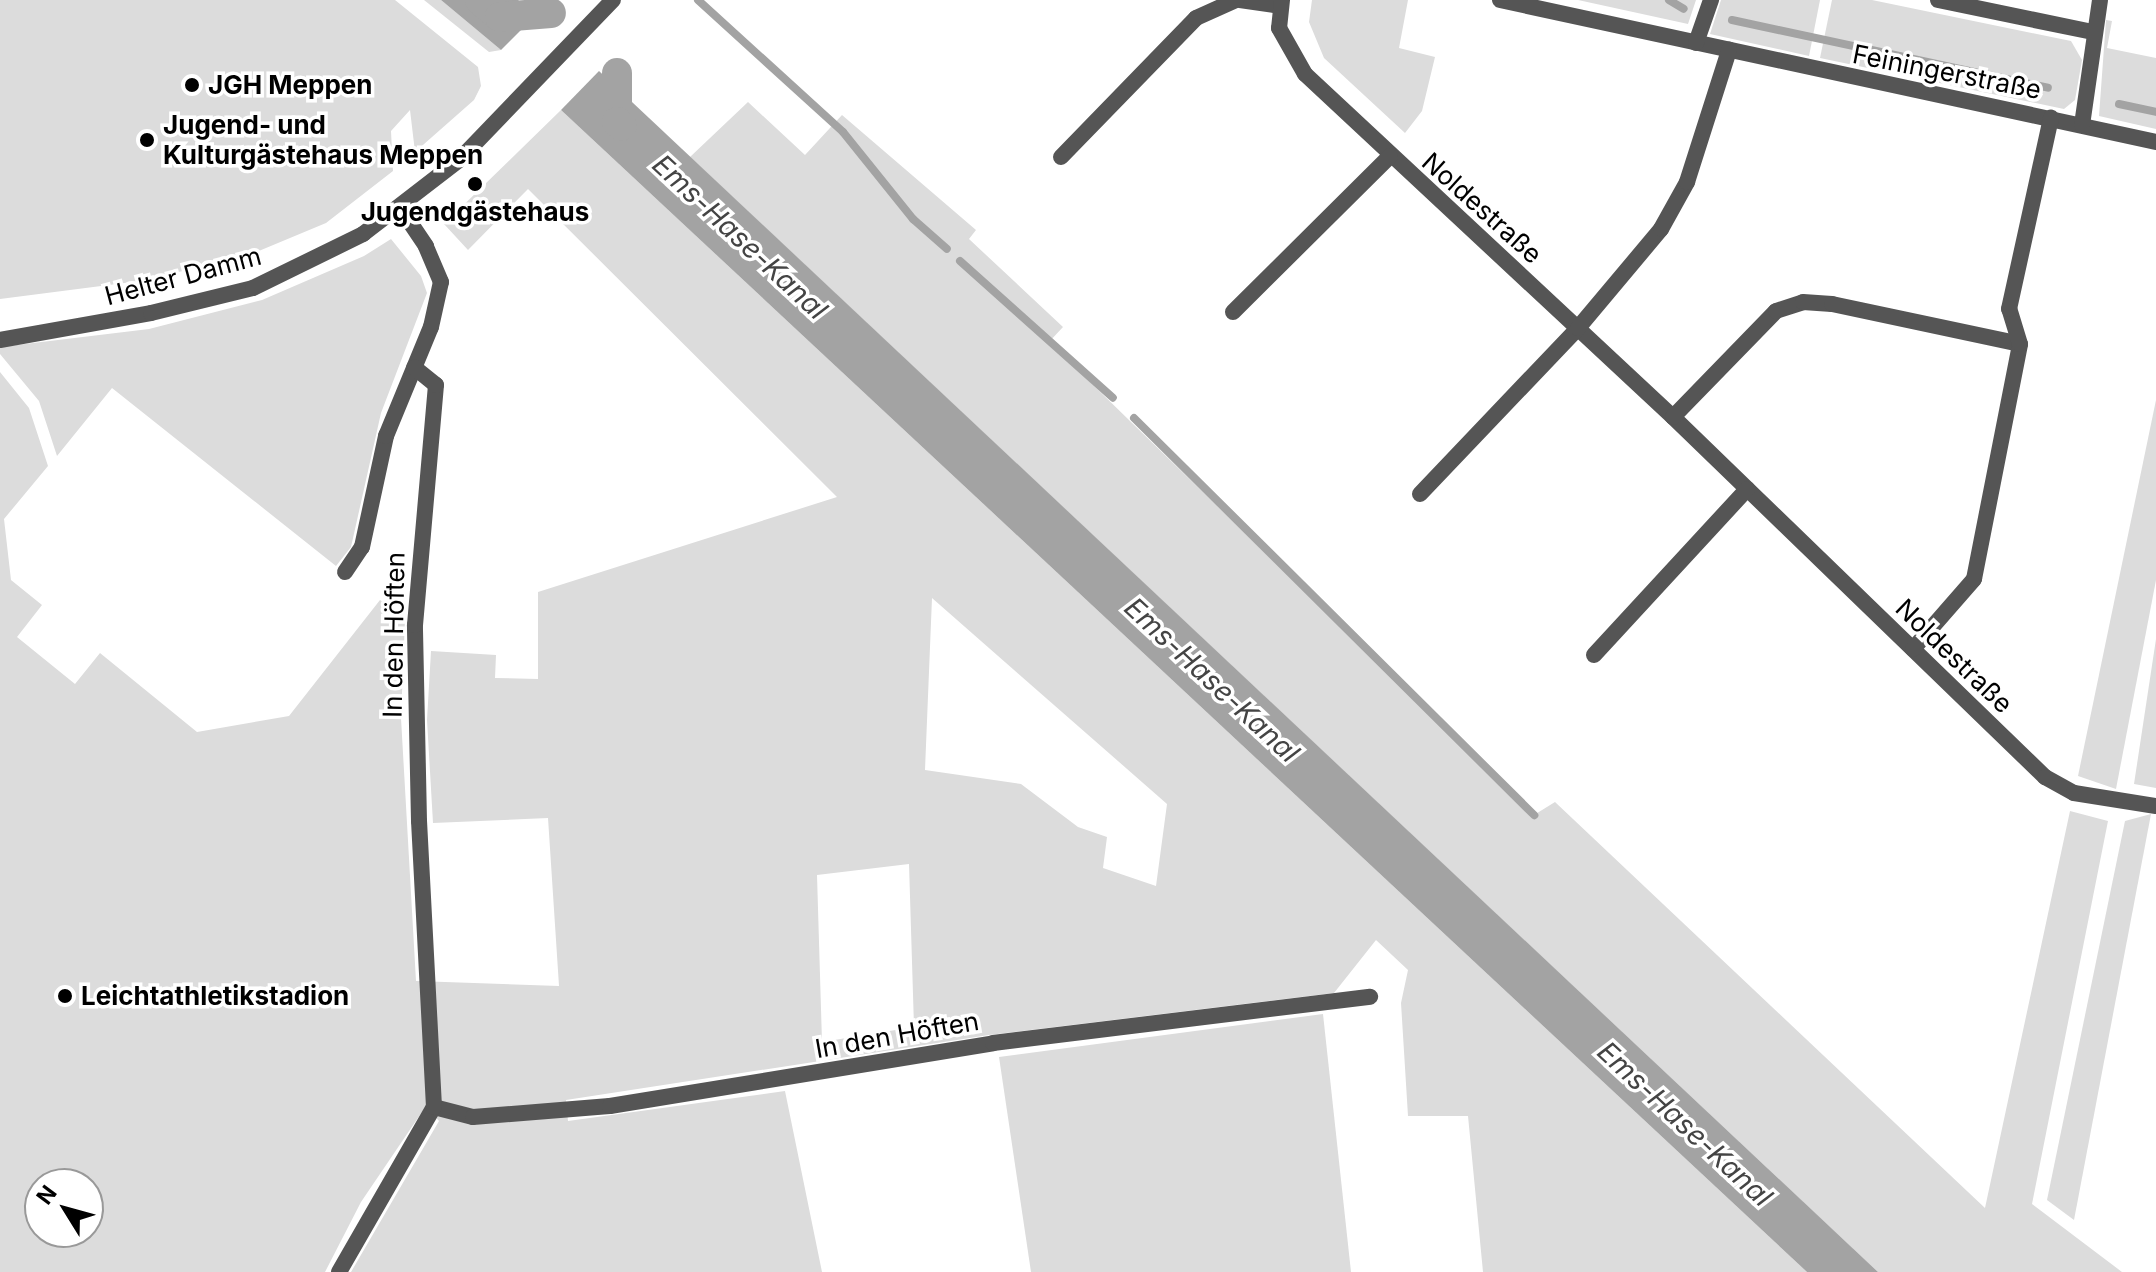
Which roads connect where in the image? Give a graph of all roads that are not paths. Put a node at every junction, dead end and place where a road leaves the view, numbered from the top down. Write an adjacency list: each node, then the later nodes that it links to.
1 (613, 0): 16 (street, Helter Damm)
2 (1238, 0): 7 (street, Noldestraße); 15 (street, Noldestraße)
3 (1500, 0): 9 (street, Feiningerstraße)
4 (1938, 0): 8 (street)
5 (2100, 0): 8 (street)
6 (1709, 1): 9 (street)
7 (1281, 3): 14 (street, Noldestraße)
8 (2093, 32): 12 (street)
9 (1696, 43): 10 (street, Feiningerstraße)
10 (1729, 50): 11 (street, Feiningerstraße); 18 (street)
11 (2051, 118): 12 (street, Feiningerstraße); 20 (street)
12 (2082, 125): 13 (street, Feiningerstraße)
13 (2156, 142)
14 (1390, 156): 17 (street, Noldestraße); 18 (street, Noldestraße)
15 (1061, 157)
16 (401, 209): 19 (street, Helter Damm); 21 (street, In den Höften)
17 (1233, 312)
18 (1578, 328): 22 (street, Noldestraße); 24 (street)
19 (0, 340)
20 (2020, 344): 22 (street); 26 (street)
21 (414, 367): 25 (street, In den Höften); 30 (street, In den Höften)
22 (1673, 417): 23 (street, Noldestraße)
23 (1747, 489): 26 (street, Noldestraße); 27 (street)
24 (1420, 494)
25 (345, 572)
26 (1913, 649): 28 (street, Noldestraße)
27 (1594, 655)
28 (2156, 806)
29 (1370, 997): 30 (street, In den Höften)
30 (434, 1107): 31 (street)
31 (339, 1272)

